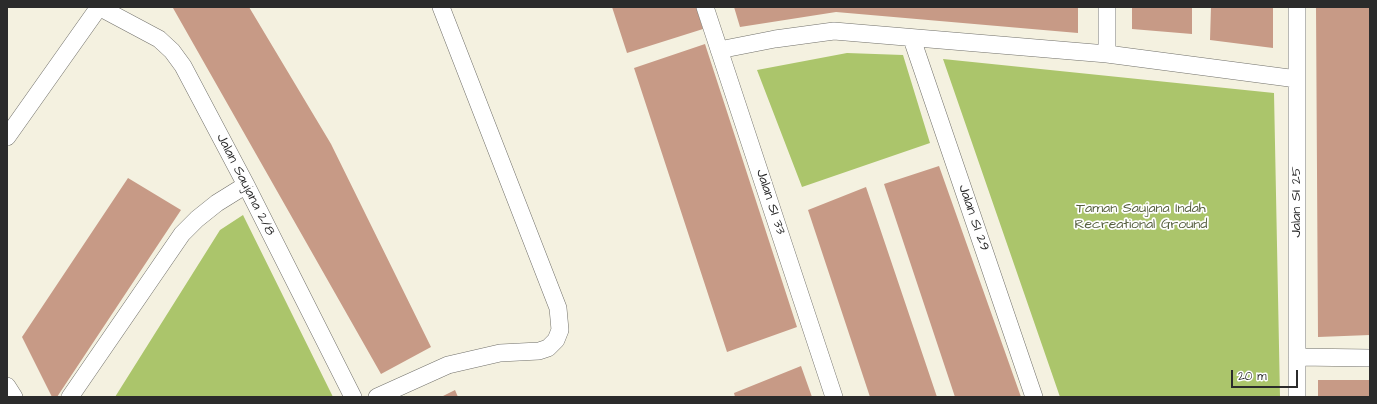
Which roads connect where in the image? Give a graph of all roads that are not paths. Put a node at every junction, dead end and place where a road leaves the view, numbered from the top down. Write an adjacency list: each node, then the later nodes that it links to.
1 (99, 7): 10 (street); 11 (street, Jalan Saujana 2/8)
2 (441, 7): 18 (street)
3 (705, 7): 7 (street, Jalan SI 33)
4 (1107, 7): 8 (street)
5 (1297, 7): 9 (street, Jalan SI 25)
6 (912, 39): 7 (street); 8 (street); 20 (street, Jalan SI 29)
7 (719, 50): 19 (street, Jalan SI 33)
8 (1107, 54): 9 (street)
9 (1297, 79): 12 (street, Jalan SI 25)
10 (7, 137)
11 (246, 185): 16 (street); 17 (street, Jalan Saujana 2/8)
12 (1297, 357): 13 (street); 21 (street, Jalan SI 25)
13 (1370, 358)
14 (7, 386): 15 (street)
15 (14, 397)
16 (70, 397)
17 (353, 397)
18 (377, 397)
19 (834, 397)
20 (1034, 397)
21 (1297, 397)

